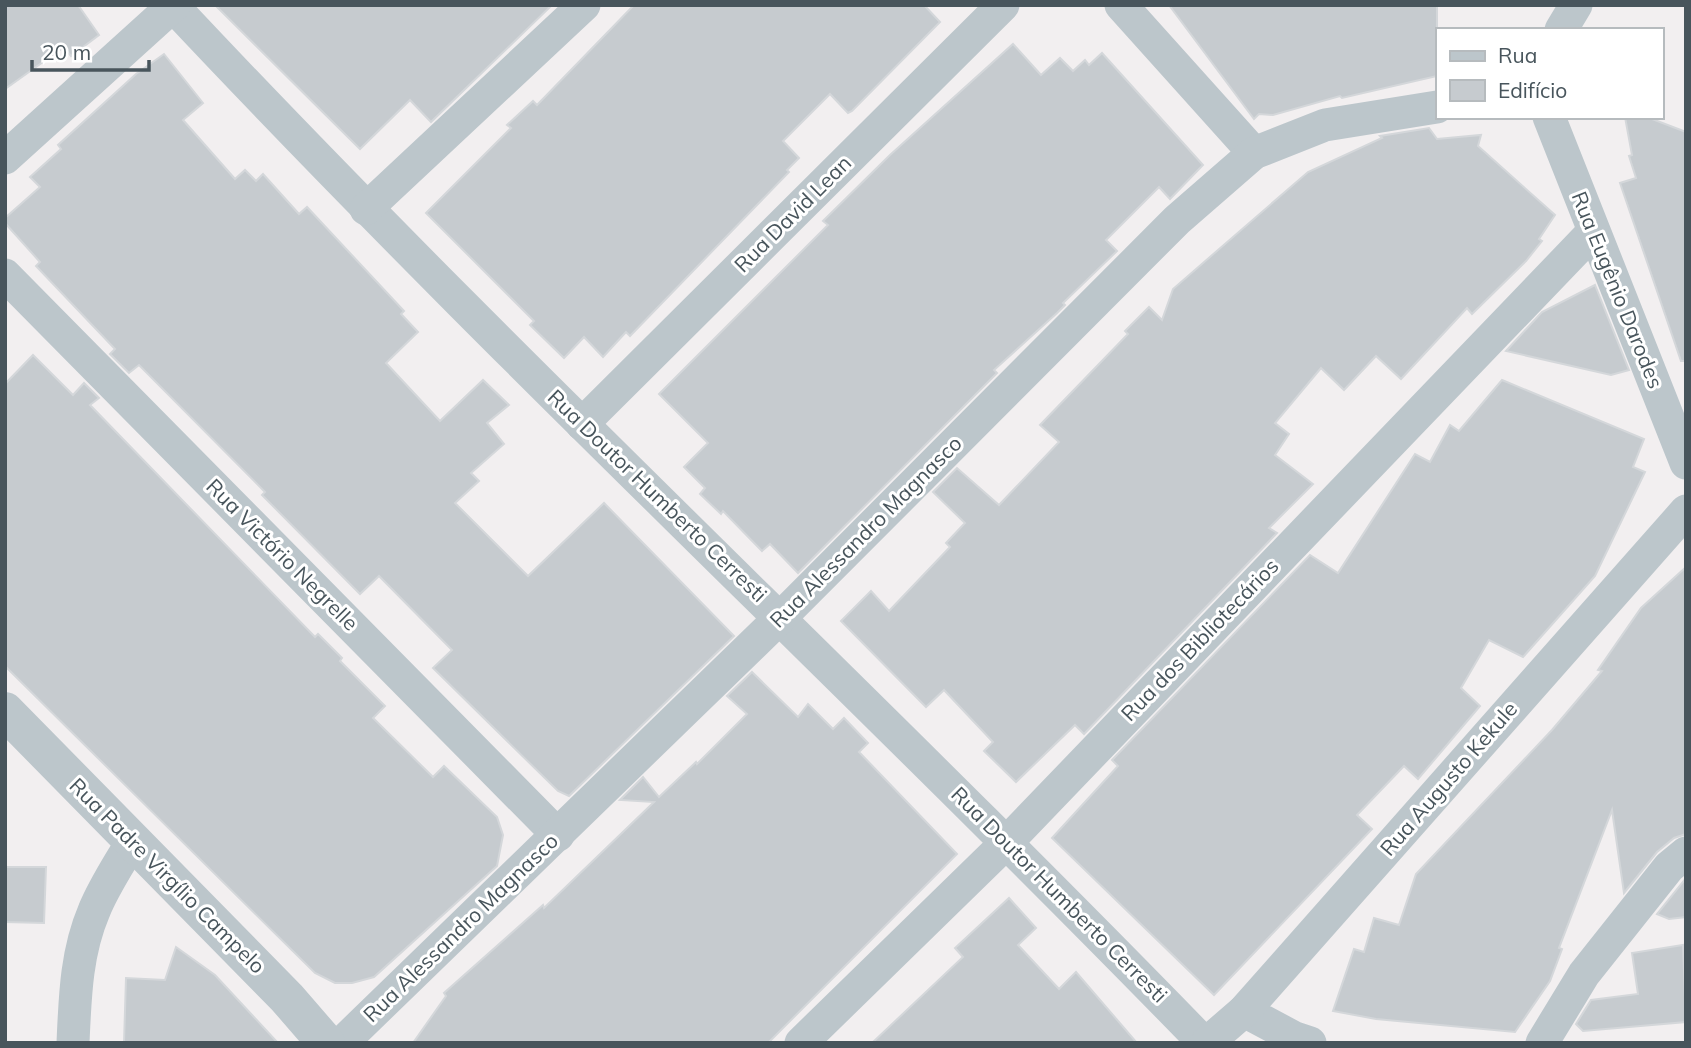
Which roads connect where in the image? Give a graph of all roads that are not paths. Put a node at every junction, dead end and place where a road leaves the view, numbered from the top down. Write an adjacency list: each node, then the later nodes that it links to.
1 (584, 5): 11 (street)
2 (1003, 5): 14 (street, Rua David Lean)
3 (1121, 5): 9 (street)
4 (1576, 5): 6 (street)
5 (173, 6): 10 (street); 11 (street, Rua Doutor Humberto Cerresti)
6 (1562, 28)
7 (1436, 107): 9 (street, Rua Alessandro Magnasco)
8 (1550, 119): 12 (street, Rua Eugênio Darodes)
9 (1254, 153): 17 (street, Rua Alessandro Magnasco)
10 (5, 158)
11 (366, 209): 14 (street, Rua Doutor Humberto Cerresti)
12 (1593, 232): 15 (street, Rua Eugênio Darodes); 21 (street, Rua dos Bibliotecários)
13 (5, 275): 19 (street, Rua Victório Negrelle)
14 (582, 424): 17 (street, Rua Doutor Humberto Cerresti)
15 (1686, 463)
16 (1686, 511): 23 (street, Rua Augusto Kekule)
17 (781, 618): 19 (street, Rua Alessandro Magnasco); 21 (street, Rua Doutor Humberto Cerresti)
18 (5, 711): 20 (street, Rua Padre Virgílio Campelo)
19 (558, 835): 26 (street, Rua Alessandro Magnasco)
20 (133, 840): 24 (street); 25 (street, Rua Padre Virgílio Campelo)
21 (1008, 841): 27 (street, Rua dos Bibliotecários); 28 (street, Rua Doutor Humberto Cerresti)
22 (1686, 853): 30 (street)
23 (1244, 1011): 28 (street, Rua Augusto Kekule); 29 (street)
24 (73, 1043)
25 (326, 1043)
26 (342, 1043)
27 (801, 1043)
28 (1206, 1043)
29 (1310, 1043)
30 (1542, 1043)

